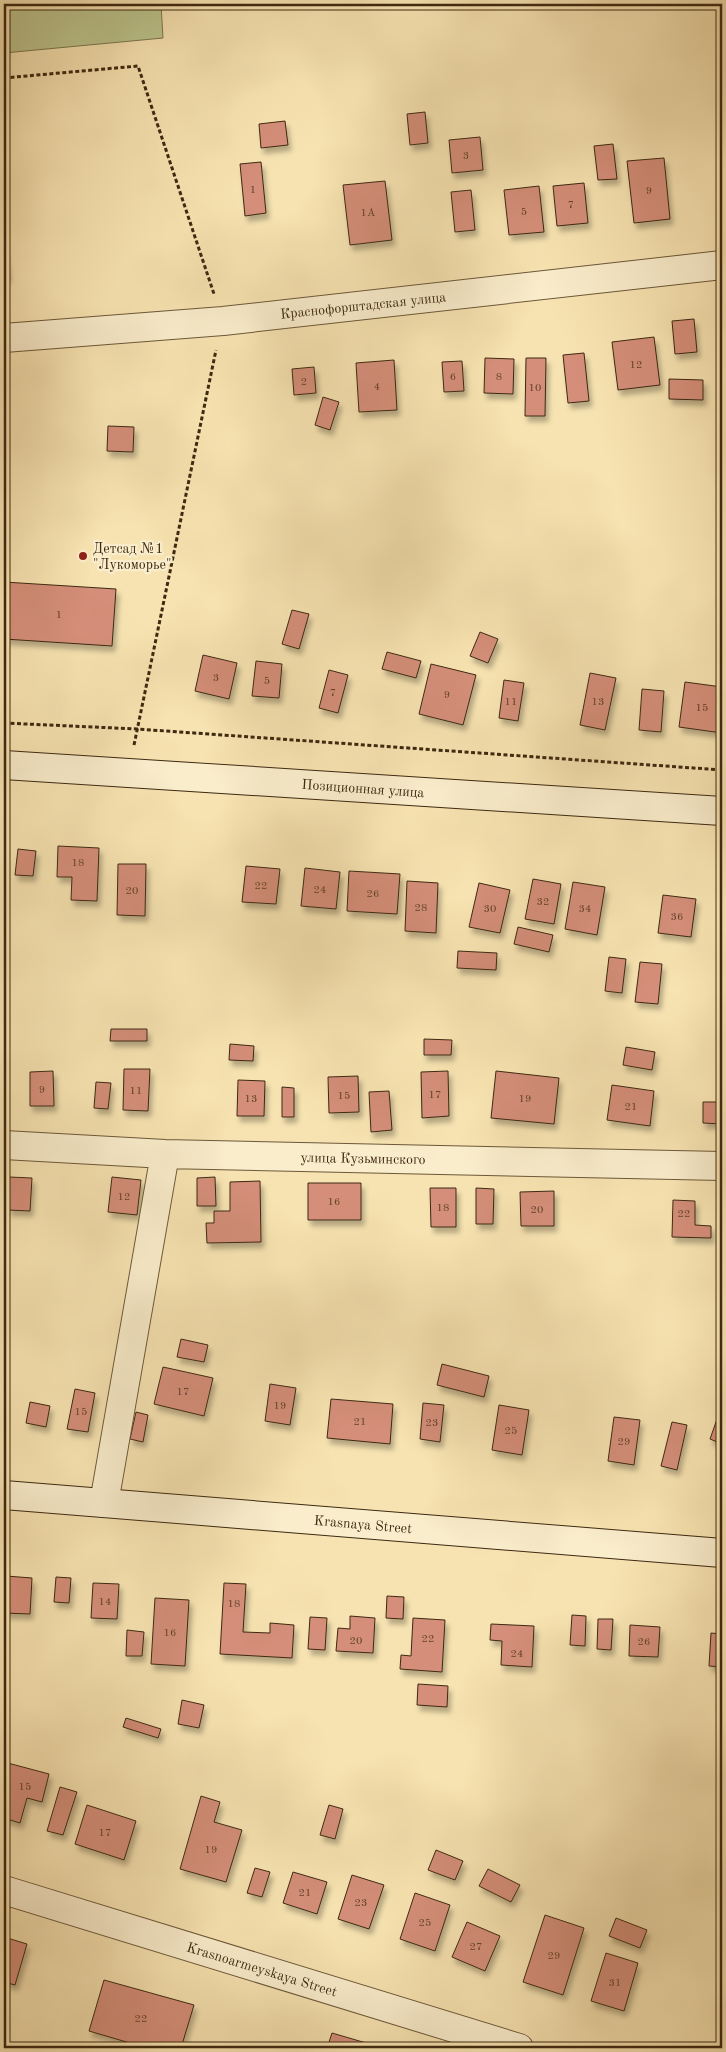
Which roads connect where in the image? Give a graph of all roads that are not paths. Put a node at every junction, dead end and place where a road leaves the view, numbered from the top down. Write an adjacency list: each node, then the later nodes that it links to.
1 (722, 265): 2 (street, Краснофорштадская улица)
2 (4, 338)
3 (4, 765): 4 (street, Позиционная улица)
4 (722, 811)
5 (4, 1145): 6 (street, улица Кузьминского)
6 (165, 1154): 7 (street, улица Кузьминского); 9 (street)
7 (722, 1166)
8 (4, 1495): 9 (street, Krasnaya Street)
9 (104, 1503): 10 (street, Krasnaya Street)
10 (722, 1554)
11 (4, 1890): 12 (street, Krasnoarmeyskaya Street)
12 (519, 2048)

